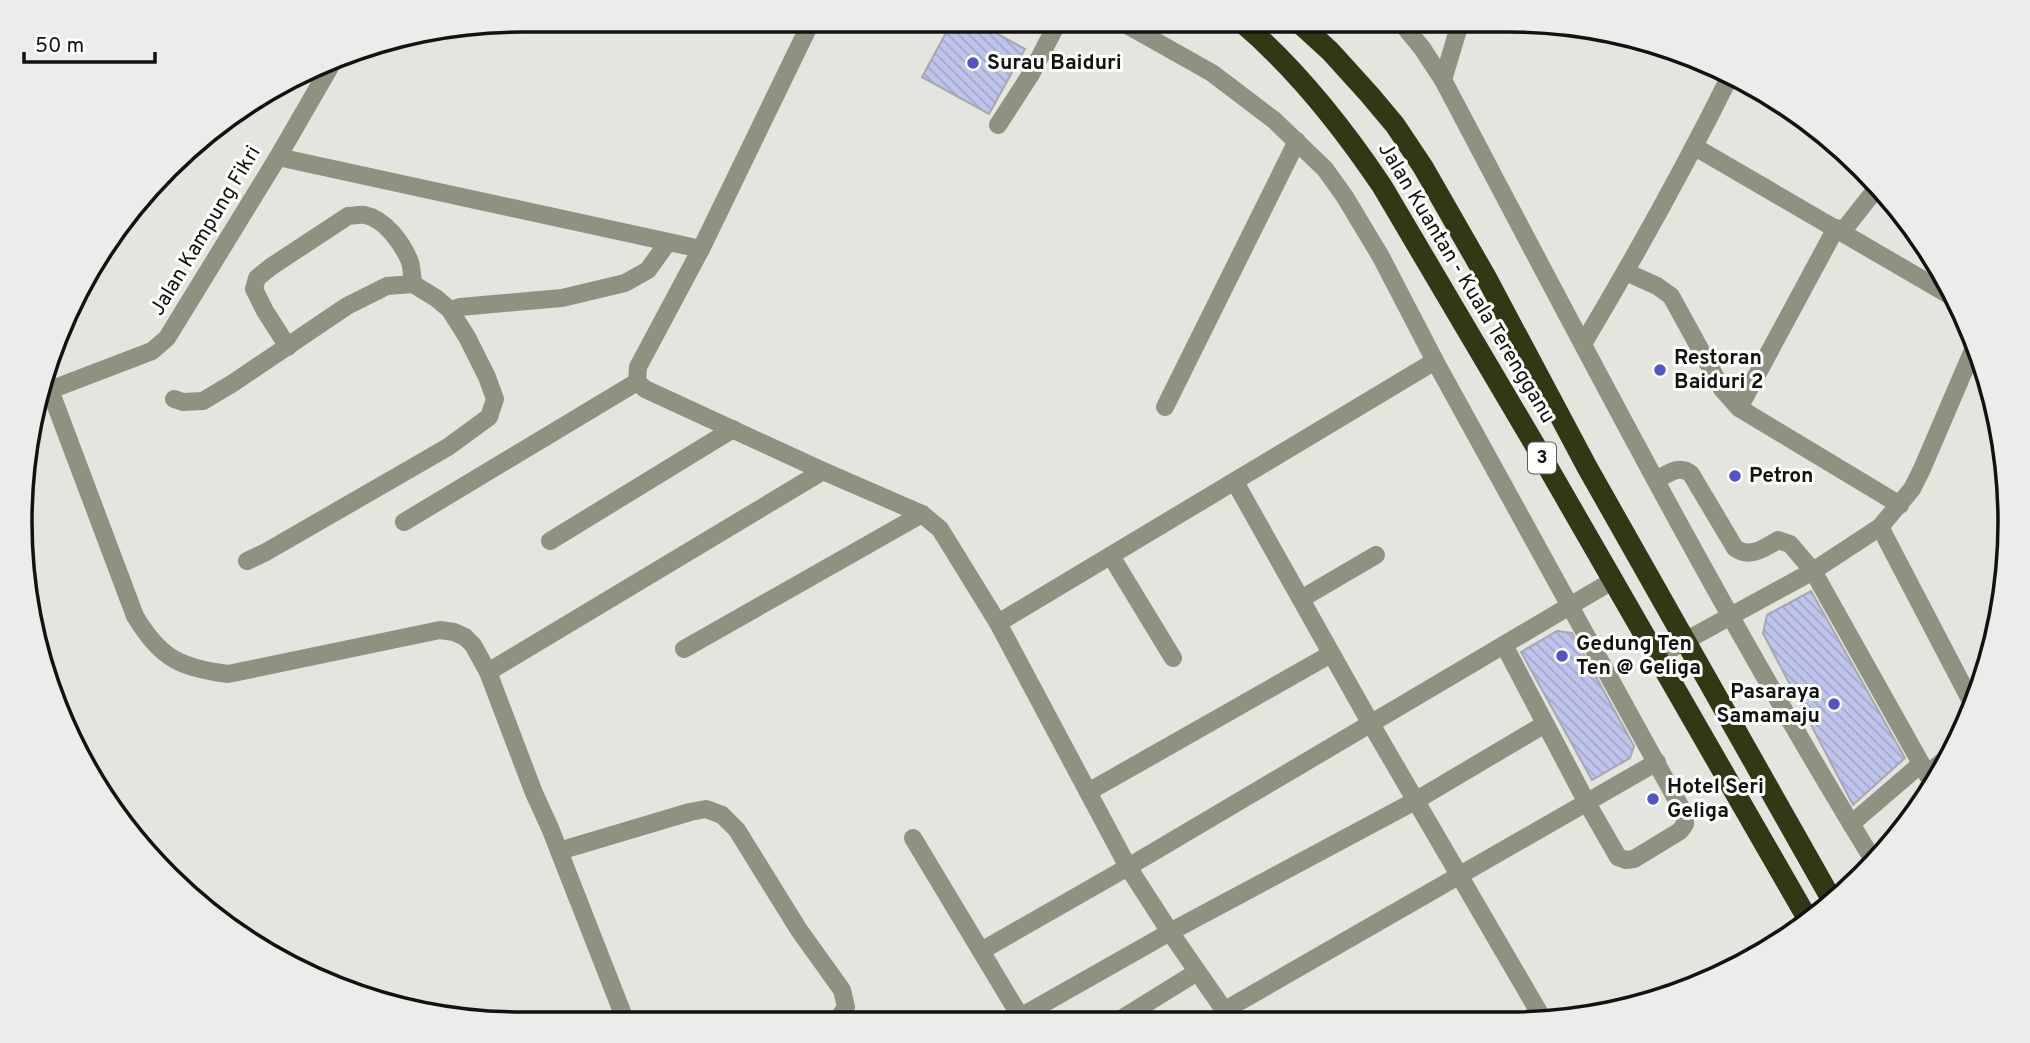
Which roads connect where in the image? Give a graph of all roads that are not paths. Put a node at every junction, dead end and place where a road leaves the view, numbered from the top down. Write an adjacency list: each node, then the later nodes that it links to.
1 (806, 32): 18 (street)
2 (1053, 32): 11 (street)
3 (1139, 32): 12 (street)
4 (1252, 32): 46 (highway, Jalan Kuantan - Kuala Terengganu / 3)
5 (1310, 32): 51 (highway, Jalan Kuantan - Kuala Terengganu / 3)
6 (1409, 32): 9 (street)
7 (1457, 32): 9 (street)
8 (327, 72): 14 (street, Jalan Kampung Fikri)
9 (1443, 80): 23 (street)
10 (1727, 83): 13 (street)
11 (998, 125)
12 (1297, 141): 26 (street); 31 (street)
13 (1695, 147): 16 (street); 19 (street)
14 (278, 158): 17 (street); 28 (street, Jalan Kampung Fikri)
15 (1872, 193): 16 (street)
16 (1839, 230): 21 (street); 32 (street)
17 (668, 242): 18 (street); 22 (street)
18 (701, 250): 27 (street)
19 (1626, 272): 23 (street); 32 (street)
20 (412, 284): 22 (street); 24 (street); 24 (street)
21 (1940, 289)
22 (450, 310): 44 (street)
23 (1583, 344): 35 (street)
24 (288, 346): 29 (street)
25 (1970, 358): 37 (street)
26 (1435, 361): 36 (street); 48 (street)
27 (637, 382): 33 (street); 39 (street)
28 (50, 388)
29 (174, 399)
30 (47, 400): 57 (street)
31 (1165, 407)
32 (1739, 408): 37 (street)
33 (733, 429): 34 (street); 41 (street)
34 (823, 471): 38 (street); 57 (street)
35 (1656, 480): 45 (street); 49 (street)
36 (1235, 482): 43 (street); 47 (street)
37 (1900, 505): 40 (street)
38 (922, 514): 50 (street); 53 (street)
39 (404, 522)
40 (1880, 527): 45 (street); 58 (street)
41 (550, 541)
42 (1376, 555): 47 (street)
43 (1111, 556): 50 (street); 56 (street)
44 (247, 561)
45 (1813, 571): 49 (street); 62 (street)
46 (1612, 581): 48 (street); 55 (highway, Jalan Kuantan - Kuala Terengganu / 3)
47 (1301, 599): 54 (street)
48 (1569, 606): 52 (street); 61 (street)
49 (1731, 615): 51 (street); 66 (street)
50 (998, 623): 63 (street)
51 (1684, 641): 55 (street); 72 (highway, Jalan Kuantan - Kuala Terengganu / 3)
52 (1504, 645): 59 (street); 60 (street)
53 (684, 649)
54 (1331, 654): 59 (street); 63 (street)
55 (1656, 657): 73 (highway, Jalan Kuantan - Kuala Terengganu / 3)
56 (1173, 659)
57 (488, 672): 68 (street)
58 (1967, 693)
59 (1371, 724): 64 (street); 70 (street)
60 (1545, 724): 64 (street); 65 (street)
61 (1657, 762): 65 (street); 65 (street)
62 (1927, 774): 66 (street)
63 (1088, 792): 70 (street)
64 (1415, 802): 71 (street); 74 (street)
65 (1587, 803): 71 (street)
66 (1851, 824): 69 (street)
67 (913, 838): 75 (street)
68 (559, 851): 78 (street); 79 (street)
69 (1869, 853)
70 (1128, 867): 74 (street); 75 (street)
71 (1460, 876): 77 (street); 84 (street)
72 (1828, 893)
73 (1804, 912)
74 (1170, 932): 76 (street); 81 (street)
75 (981, 951): 80 (street)
76 (1197, 972): 82 (street); 83 (street)
77 (1537, 1010)
78 (622, 1012)
79 (844, 1012)
80 (1017, 1012)
81 (1033, 1012)
82 (1133, 1012)
83 (1226, 1012)
84 (1233, 1012)

